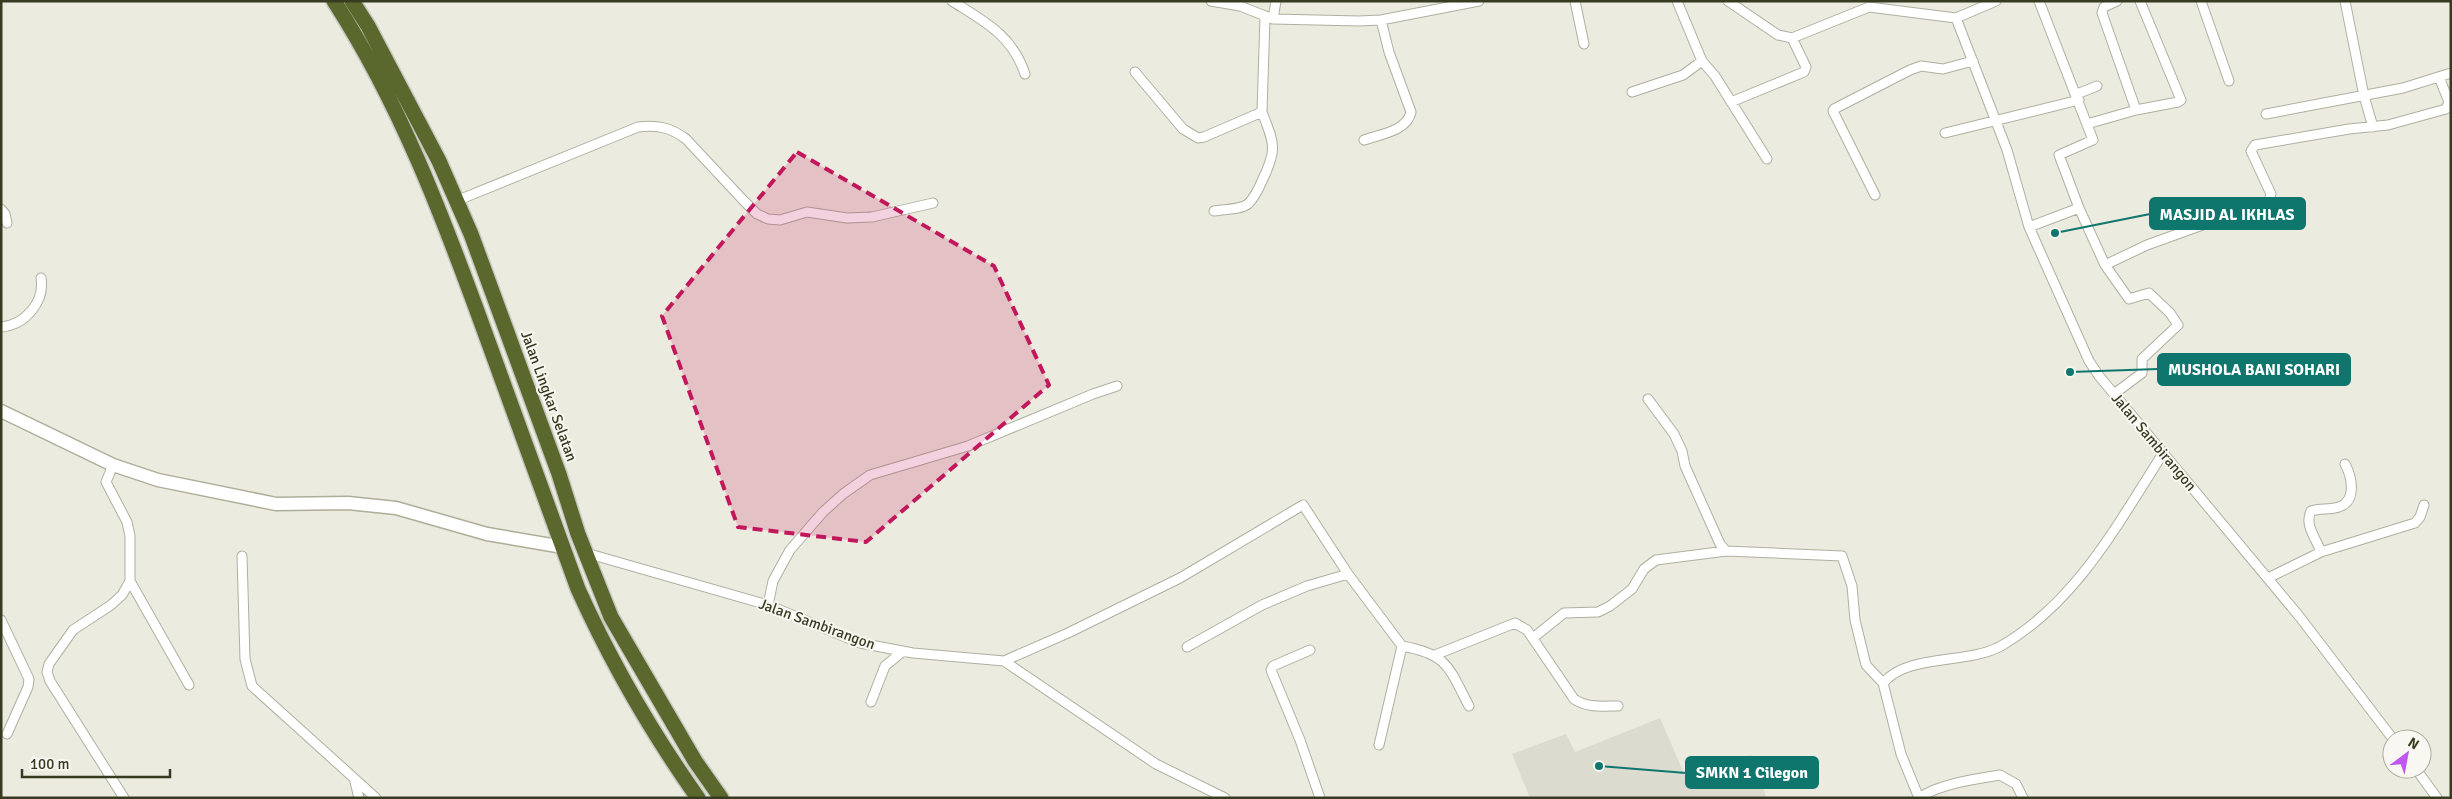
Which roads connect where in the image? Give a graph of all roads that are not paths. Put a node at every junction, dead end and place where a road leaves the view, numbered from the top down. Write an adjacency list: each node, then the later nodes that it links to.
1 (334, 1): 61 (highway)
2 (352, 1): 46 (highway, Jalan Lingkar Selatan)
3 (952, 1): 28 (street)
4 (1211, 1): 18 (street)
5 (1237, 1): 18 (street)
6 (1276, 1): 19 (street)
7 (1479, 1): 21 (street)
8 (1575, 1): 23 (street)
9 (1677, 1): 24 (street)
10 (1728, 1): 22 (street)
11 (1996, 1): 20 (street)
12 (2040, 1): 34 (street)
13 (2118, 1): 36 (street)
14 (2140, 1): 36 (street)
15 (2201, 1): 30 (street)
16 (2344, 1): 33 (street)
17 (1872, 4): 20 (street); 22 (street)
18 (1250, 10): 19 (street)
19 (1269, 18): 21 (street); 37 (street)
20 (1956, 18): 25 (street, Jalan Sambirangon)
21 (1381, 20): 43 (street)
22 (1792, 38): 35 (street)
23 (1584, 44)
24 (1702, 61): 32 (street); 35 (street)
25 (1973, 61): 39 (street, Jalan Sambirangon); 45 (street)
26 (1135, 72): 37 (street)
27 (2451, 73): 29 (street)
28 (1025, 74)
29 (2439, 77): 33 (street); 41 (street)
30 (2229, 81)
31 (2097, 86): 34 (street)
32 (1632, 92)
33 (2364, 96): 38 (street); 41 (street)
34 (2078, 97): 39 (street); 40 (street)
35 (1731, 102): 44 (street)
36 (2136, 110): 40 (street)
37 (1262, 112): 50 (street)
38 (2266, 114)
39 (1995, 120): 42 (street); 52 (street, Jalan Sambirangon)
40 (2087, 124): 48 (street)
41 (2372, 127): 53 (street)
42 (1945, 133)
43 (1364, 140)
44 (1767, 159)
45 (1875, 195)
46 (456, 201): 47 (street); 60 (highway, Jalan Lingkar Selatan)
47 (933, 203)
48 (2079, 208): 52 (street); 53 (street)
49 (1, 209): 51 (street)
50 (1214, 211)
51 (7, 223)
52 (2029, 227): 57 (street, Jalan Sambirangon)
53 (2105, 265): 57 (street)
54 (42, 278): 55 (street)
55 (1, 327)
56 (1117, 386): 74 (street)
57 (2114, 394): 62 (street, Jalan Sambirangon)
58 (1648, 400): 67 (street)
59 (1, 411): 64 (street)
60 (543, 430): 61 (highway); 69 (highway, Jalan Lingkar Selatan)
61 (523, 436): 66 (highway)
62 (2164, 452): 72 (street, Jalan Sambirangon); 83 (street)
63 (2346, 464): 68 (street)
64 (113, 465): 66 (street); 73 (street)
65 (2424, 505): 68 (street)
66 (563, 548): 96 (highway)
67 (1726, 551): 76 (street); 83 (street)
68 (2321, 552): 72 (street)
69 (586, 553): 74 (street, Jalan Sambirangon); 97 (highway, Jalan Lingkar Selatan)
70 (242, 556): 91 (street)
71 (1348, 574): 77 (street); 78 (street); 82 (street)
72 (2268, 578): 88 (street, Jalan Sambirangon)
73 (130, 581): 84 (street); 93 (street)
74 (768, 605): 80 (street, Jalan Sambirangon)
75 (1, 620): 89 (street)
76 (1533, 638): 81 (street); 87 (street)
77 (1402, 646): 81 (street); 90 (street)
78 (1187, 647)
79 (1310, 650): 99 (street)
80 (902, 652): 82 (street, Jalan Sambirangon); 85 (street)
81 (1435, 654): 86 (street)
82 (1004, 661): 98 (street, Jalan Sambirangon)
83 (1883, 683): 100 (street)
84 (189, 685)
85 (871, 702)
86 (1470, 706)
87 (1618, 706)
88 (2386, 729)
89 (7, 734)
90 (1379, 745)
91 (354, 778): 94 (street); 95 (street)
92 (2423, 779): 102 (street)
93 (124, 798)
94 (359, 798)
95 (376, 798)
96 (698, 798)
97 (720, 798)
98 (1225, 798)
99 (1320, 798)
100 (1919, 798): 101 (street)
101 (2023, 798)
102 (2437, 798)

